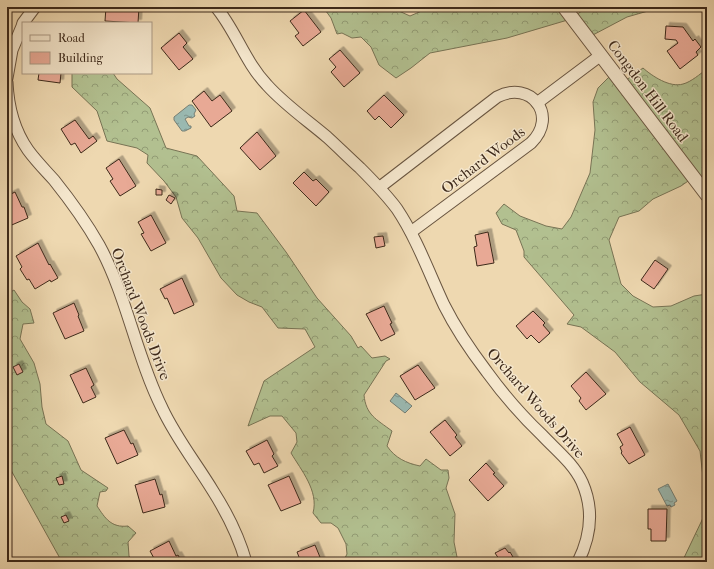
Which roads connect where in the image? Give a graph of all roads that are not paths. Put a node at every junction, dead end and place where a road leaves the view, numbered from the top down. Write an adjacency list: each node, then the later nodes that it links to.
1 (35, 7): 4 (street)
2 (216, 7): 10 (street, Orchard Woods Drive)
3 (564, 7): 6 (street, Congdon Hill Road)
4 (24, 22)
5 (22, 25): 7 (street)
6 (601, 56): 9 (street); 11 (street, Congdon Hill Road)
7 (7, 78)
8 (7, 82): 13 (street, Orchard Woods Drive)
9 (537, 103): 10 (street); 12 (street, Orchard Woods)
10 (380, 187): 12 (street, Orchard Woods Drive)
11 (707, 195)
12 (411, 232): 14 (street, Orchard Woods Drive)
13 (246, 562)
14 (578, 562)

